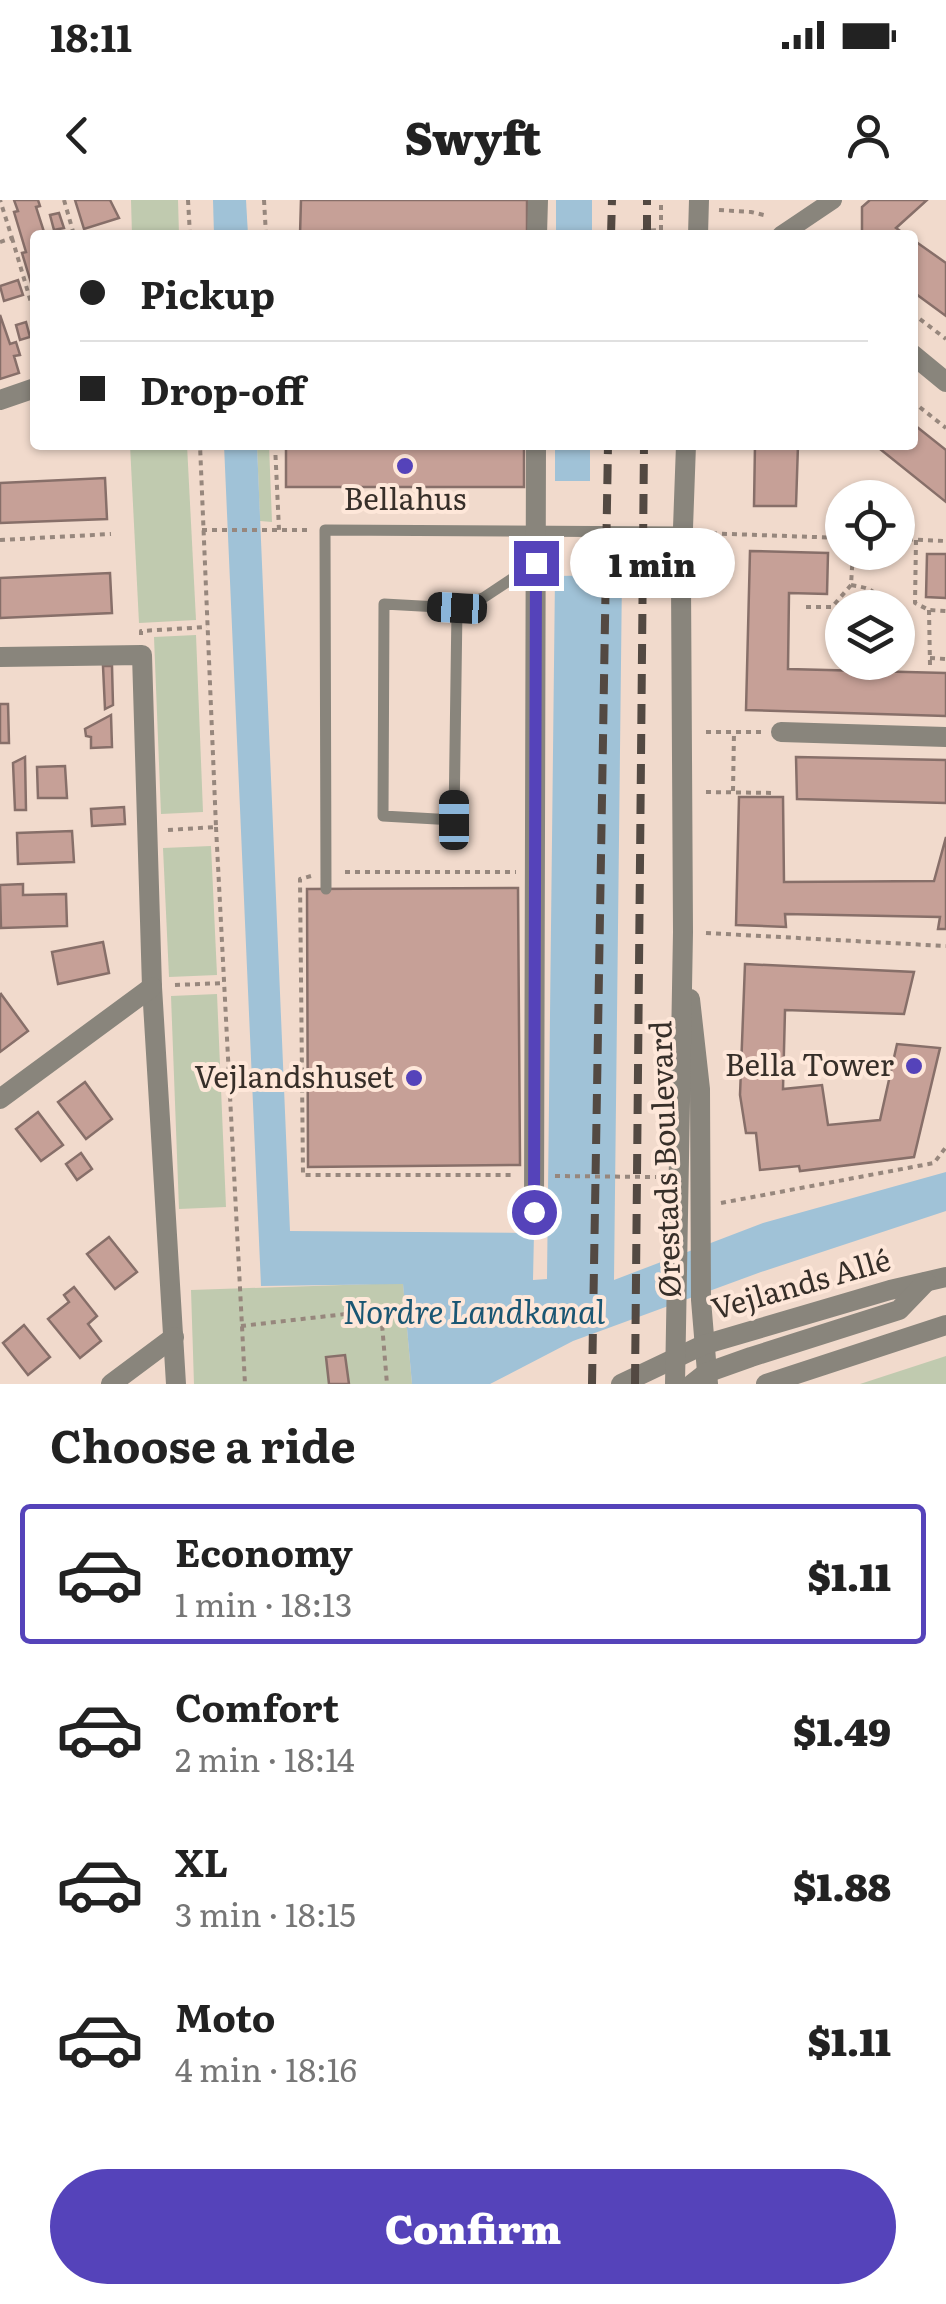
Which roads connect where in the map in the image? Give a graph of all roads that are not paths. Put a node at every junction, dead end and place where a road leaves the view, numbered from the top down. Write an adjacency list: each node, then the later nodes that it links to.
1 (538, 200): 3 (street)
2 (832, 200): 4 (street)
3 (538, 230)
4 (789, 230)
5 (918, 359): 6 (street)
6 (946, 382)
7 (30, 390): 8 (street)
8 (0, 400)
9 (536, 450): 11 (street)
10 (686, 450): 12 (street, Ørestads Boulevard)
11 (536, 532): 12 (lane); 13 (street); 18 (lane)
12 (682, 532): 19 (street, Ørestads Boulevard)
13 (536, 563): 14 (lane); 22 (street)
14 (457, 608): 14 (lane)
15 (0, 657): 20 (street)
16 (781, 732): 17 (street)
17 (946, 737)
18 (326, 890)
19 (683, 932): 26 (street, Ørestads Boulevard); 27 (street, Ørestads Boulevard)
20 (152, 987): 21 (street); 25 (street)
21 (0, 1099)
22 (534, 1212)
23 (937, 1279): 26 (street, Vejlands Allé); 28 (street)
24 (946, 1325): 34 (street)
25 (174, 1337): 29 (street); 30 (street)
26 (703, 1345): 27 (street, Vejlands Allé); 28 (street, Ørestads Boulevard); 33 (street)
27 (674, 1359): 31 (street, Vejlands Allé); 32 (street, Ørestads Boulevard)
28 (702, 1380)
29 (111, 1384)
30 (176, 1384)
31 (621, 1384)
32 (675, 1384)
33 (684, 1384)
34 (766, 1384)

